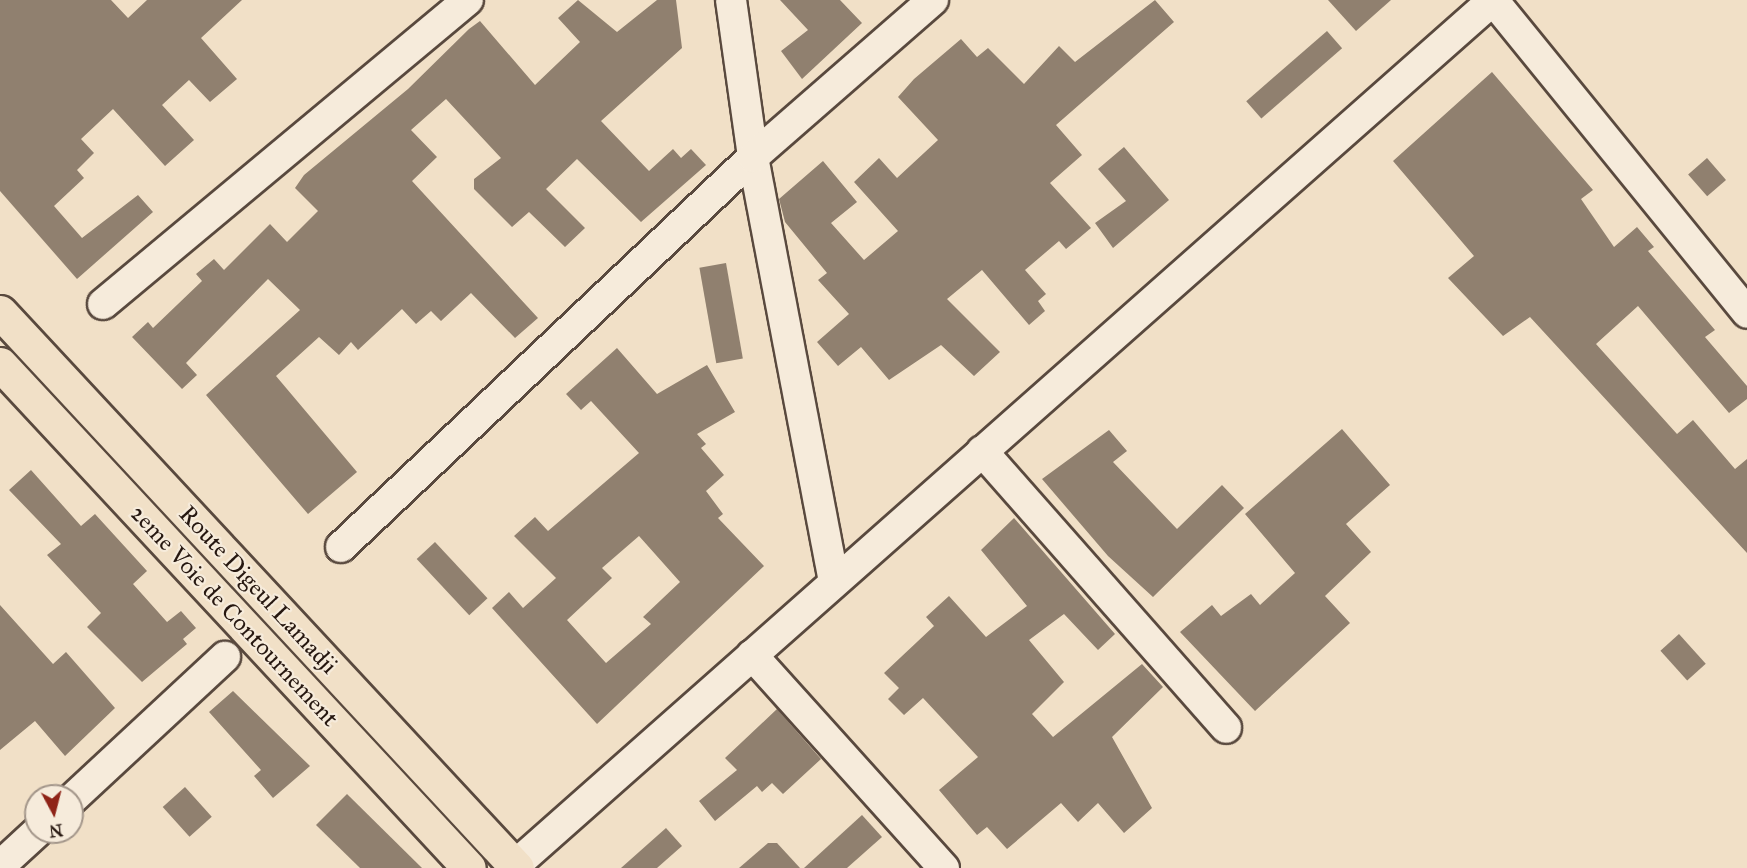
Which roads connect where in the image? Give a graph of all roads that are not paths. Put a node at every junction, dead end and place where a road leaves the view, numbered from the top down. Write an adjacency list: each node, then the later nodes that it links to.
1 (468, 0): 6 (street)
2 (731, 0): 5 (street)
3 (933, 0): 5 (street)
4 (1493, 0): 8 (street); 10 (street)
5 (753, 158): 11 (street); 12 (street)
6 (103, 304)
7 (0, 312): 19 (main road, Route Digeul Lamadji)
8 (1747, 313)
9 (0, 364): 20 (main road, 2eme Voie de Contournement)
10 (981, 451): 12 (street); 15 (street)
11 (342, 548)
12 (834, 581): 13 (street)
13 (752, 655): 19 (street); 21 (street)
14 (225, 657): 16 (street)
15 (1226, 728)
16 (84, 788)
17 (24, 844): 18 (street)
18 (0, 866)
19 (514, 867)
20 (469, 868)
21 (944, 868)

